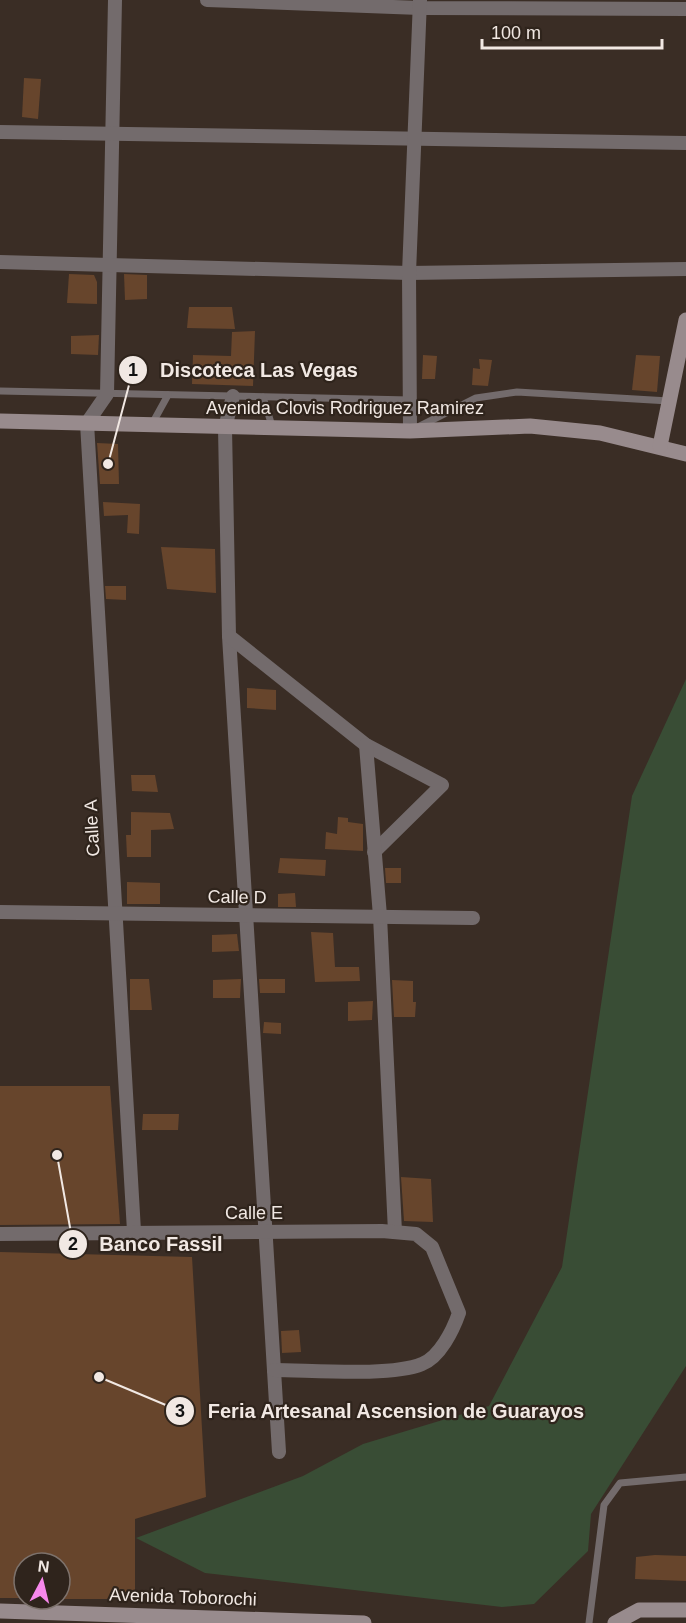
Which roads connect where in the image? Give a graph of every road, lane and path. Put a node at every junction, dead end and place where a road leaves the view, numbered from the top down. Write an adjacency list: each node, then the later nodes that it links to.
1 (115, 0): 6 (street)
2 (207, 0): 3 (street)
3 (420, 4): 4 (street); 7 (street)
4 (686, 9)
5 (0, 132): 6 (street)
6 (110, 135): 7 (street); 10 (street)
7 (413, 139): 8 (street); 12 (street)
8 (686, 143)
9 (0, 262): 10 (street)
10 (108, 263): 12 (street); 15 (street)
11 (686, 268): 12 (street)
12 (409, 273): 19 (street)
13 (686, 320): 20 (main road)
14 (0, 392): 15 (lane)
15 (107, 394): 16 (lane); 22 (street)
16 (168, 395): 17 (lane); 23 (lane)
17 (233, 396): 18 (lane); 24 (street)
18 (263, 397): 19 (lane); 25 (lane)
19 (410, 400): 26 (street)
20 (669, 401): 26 (lane); 27 (main road)
21 (0, 421): 22 (main road, Avenida Clovis Rodriguez Ramirez)
22 (87, 423): 23 (main road, Avenida Clovis Rodriguez Ramirez); 33 (street, Calle A)
23 (152, 425): 24 (main road, Avenida Clovis Rodriguez Ramirez)
24 (225, 428): 25 (main road, Avenida Clovis Rodriguez Ramirez); 29 (street)
25 (272, 429): 26 (main road, Avenida Clovis Rodriguez Ramirez)
26 (410, 431): 27 (main road, Avenida Clovis Rodriguez Ramirez)
27 (660, 447): 28 (main road, Avenida Clovis Rodriguez Ramirez)
28 (686, 454)
29 (229, 636): 30 (street); 34 (street)
30 (366, 745): 31 (street); 31 (street)
31 (374, 852): 35 (street)
32 (0, 912): 33 (street, Calle D)
33 (115, 914): 34 (street, Calle D); 37 (street, Calle A)
34 (245, 915): 35 (street, Calle D); 38 (street)
35 (380, 916): 36 (street, Calle D); 39 (street)
36 (473, 918)
37 (134, 1231): 38 (street, Calle E); 40 (street, Calle E)
38 (265, 1231): 39 (street, Calle E); 41 (street)
39 (395, 1232): 41 (street, Calle E)
40 (0, 1234)
41 (274, 1370): 42 (street)
42 (279, 1452)
43 (686, 1477): 47 (lane)
44 (686, 1610): 48 (main road)
45 (0, 1611): 46 (main road, Avenida Toborochi)
46 (364, 1623)
47 (589, 1623)
48 (615, 1623)

